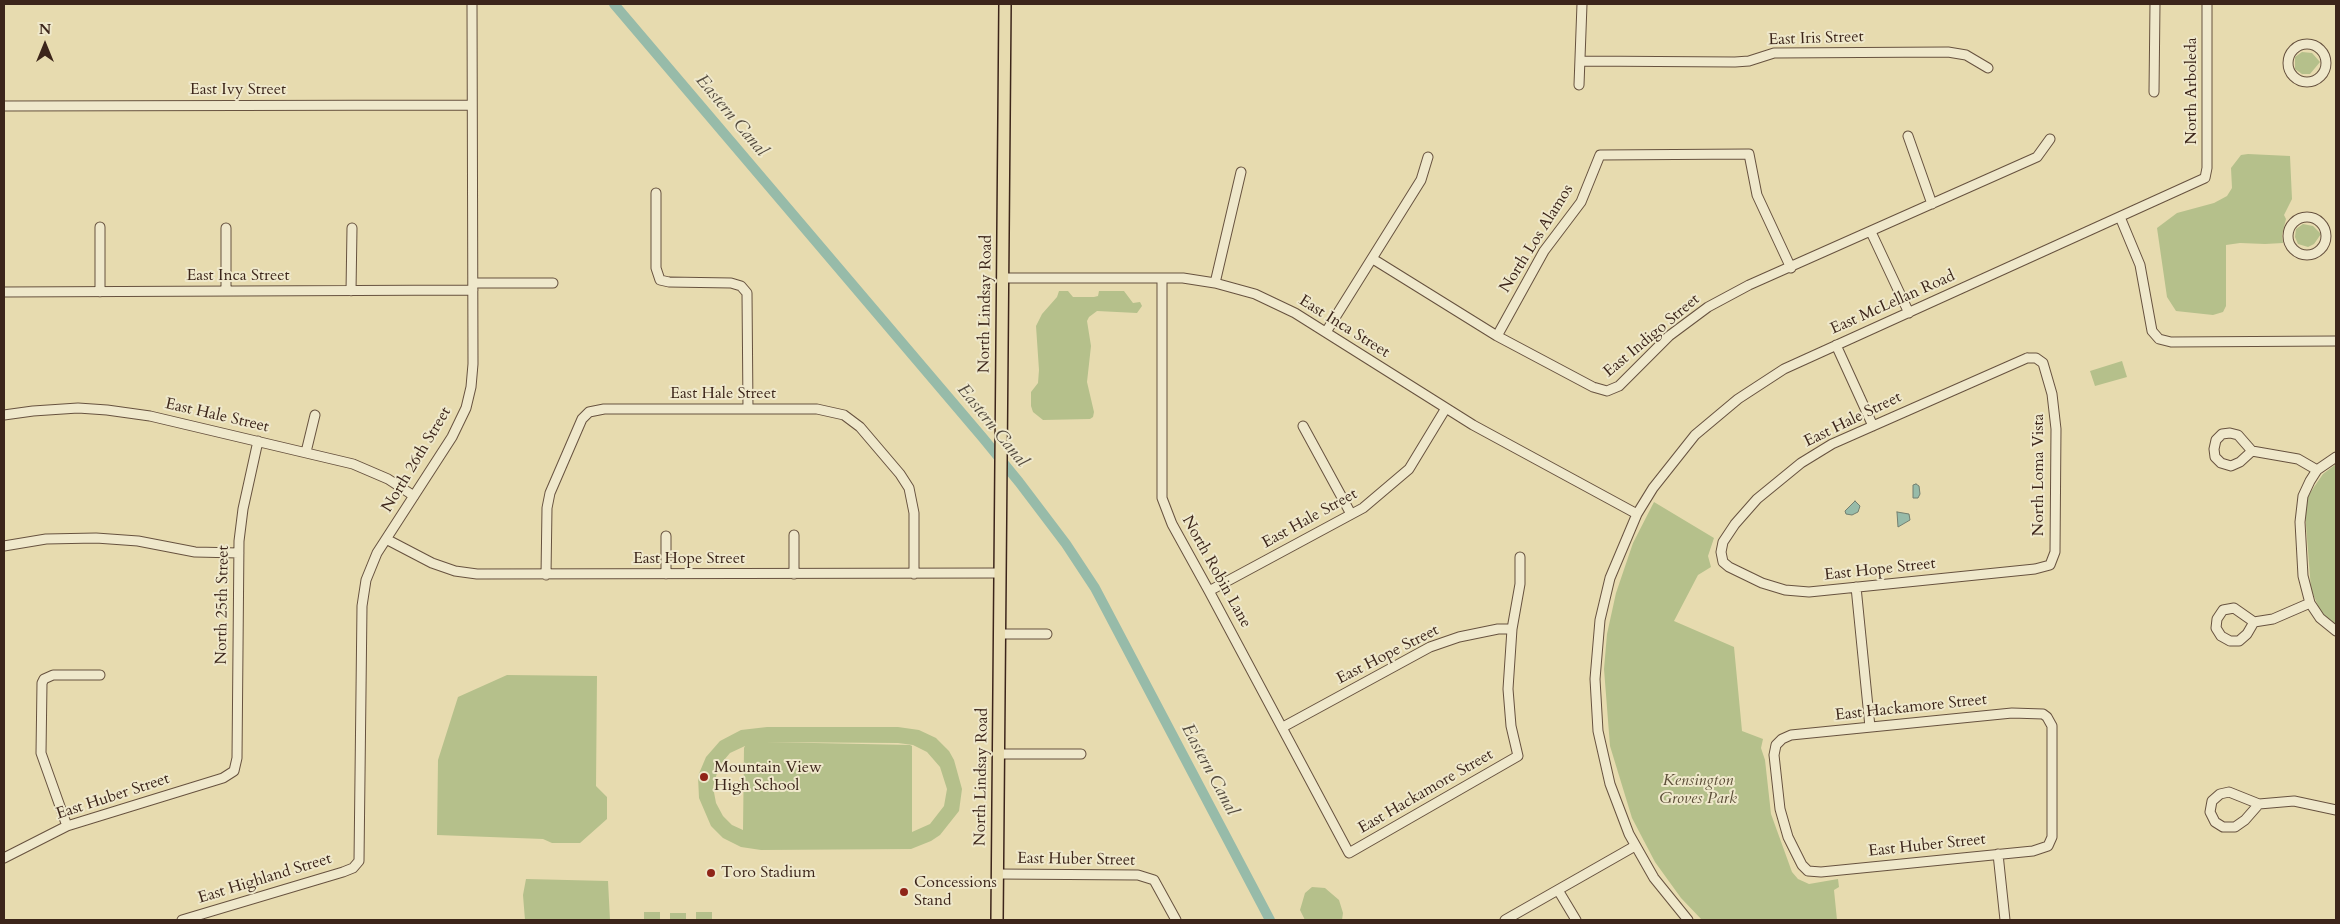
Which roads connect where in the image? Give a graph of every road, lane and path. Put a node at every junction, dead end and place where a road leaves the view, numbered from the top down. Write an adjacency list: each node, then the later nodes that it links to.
1 (472, 4): 12 (street, North 26th Street)
2 (1005, 4): 29 (main road, North Lindsay Road)
3 (1582, 4): 6 (street)
4 (2155, 4): 11 (street)
5 (2207, 4): 18 (street, North Arboleda)
6 (1581, 61): 9 (street, East Iris Street); 10 (street)
7 (2326, 63): 7 (street); 8 (street)
8 (2336, 63)
9 (1988, 68)
10 (1579, 85)
11 (2154, 92)
12 (472, 105): 13 (street, East Ivy Street); 33 (street, North 26th Street)
13 (4, 106)
14 (1908, 136): 20 (street)
15 (2050, 139): 20 (street, East Indigo Street)
16 (1428, 157): 27 (street)
17 (1241, 172): 32 (street)
18 (2205, 178): 21 (street, East McLellan Road)
19 (656, 193): 45 (street)
20 (1932, 204): 25 (street, East Indigo Street)
21 (2120, 218): 38 (street, East McLellan Road); 41 (street)
22 (100, 227): 37 (street)
23 (226, 228): 34 (street)
24 (352, 228): 35 (street)
25 (1871, 232): 28 (street, East Indigo Street); 38 (street)
26 (2332, 235): 26 (street)
27 (1373, 259): 39 (street); 40 (street, East Indigo Street)
28 (1791, 268): 40 (street, East Indigo Street); 40 (street, North Los Alamos)
29 (1002, 278): 30 (street, East Inca Street); 66 (main road, North Lindsay Road)
30 (1162, 278): 32 (street, East Inca Street); 72 (street, North Robin Lane)
31 (553, 283): 33 (street, East Inca Street)
32 (1215, 283): 39 (street, East Inca Street)
33 (473, 287): 35 (street, East Inca Street); 55 (street, North 26th Street)
34 (226, 291): 35 (street, East Inca Street); 37 (street, East Inca Street)
35 (351, 291)
36 (4, 292): 37 (street, East Inca Street)
37 (100, 292)
38 (1908, 313): 42 (street, East McLellan Road)
39 (1326, 332): 44 (street, East Inca Street)
40 (1497, 336)
41 (2336, 341)
42 (1836, 345): 49 (street); 57 (street, East McLellan Road)
43 (2036, 358): 49 (street, East Hale Street); 65 (street, North Loma Vista)
44 (1446, 408): 56 (street, East Hale Street); 57 (street, East Inca Street)
45 (748, 409): 69 (street, East Hale Street); 70 (street, East Hale Street)
46 (4, 415): 50 (street, East Hale Street)
47 (314, 415): 52 (street)
48 (1303, 426): 56 (street)
49 (1873, 426): 64 (street, East Hale Street)
50 (258, 441): 52 (street, East Hale Street); 62 (street, North 25th Street)
51 (2252, 451): 54 (street)
52 (306, 452): 55 (street, East Hale Street)
53 (2336, 457): 54 (street)
54 (2317, 470): 73 (street)
55 (414, 496): 60 (street, North 26th Street)
56 (1351, 514): 72 (street, East Hale Street)
57 (1637, 514): 88 (street, East McLellan Road)
58 (794, 535): 68 (street)
59 (666, 536): 67 (street)
60 (386, 539): 70 (street, East Hope Street); 93 (street, North 26th Street)
61 (4, 546): 62 (street)
62 (239, 553): 84 (street, North 25th Street)
63 (1520, 557): 75 (street)
64 (1722, 557): 71 (street, East Hope Street)
65 (2050, 565): 71 (street, East Hope Street)
66 (1000, 573): 69 (street, East Hope Street); 77 (main road, North Lindsay Road)
67 (666, 574): 68 (street, East Hope Street); 70 (street, East Hope Street)
68 (794, 574): 69 (street, East Hope Street)
69 (914, 574)
70 (546, 575)
71 (1856, 587): 81 (street)
72 (1210, 591): 80 (street, North Robin Lane)
73 (2310, 603): 74 (street); 76 (street)
74 (2254, 622)
75 (1512, 629): 80 (street, East Hope Street); 90 (street, East Hackamore Street)
76 (2336, 631)
77 (1000, 634): 78 (street); 82 (main road, North Lindsay Road)
78 (1047, 634)
79 (100, 675): 87 (street)
80 (1283, 727): 90 (street, North Robin Lane)
81 (1870, 727): 89 (street, East Hackamore Street); 94 (street, East Hackamore Street)
82 (999, 754): 83 (street); 95 (main road, North Lindsay Road)
83 (1081, 754)
84 (234, 771): 87 (street, East Huber Street)
85 (2259, 804): 85 (street); 86 (street)
86 (2336, 810)
87 (67, 826): 92 (street, East Huber Street)
88 (1635, 846): 96 (street); 102 (street, East McLellan Road)
89 (2048, 846): 91 (street, East Huber Street)
90 (1350, 853)
91 (1998, 854): 94 (street, East Huber Street); 103 (street)
92 (4, 858)
93 (357, 865): 97 (street, East Highland Street)
94 (1808, 871)
95 (998, 874): 98 (main road, North Lindsay Road); 99 (street, East Huber Street)
96 (1558, 890): 100 (street); 101 (street)
97 (182, 920)
98 (998, 920)
99 (1176, 920)
100 (1505, 920)
101 (1576, 920)
102 (1688, 920)
103 (2005, 920)

